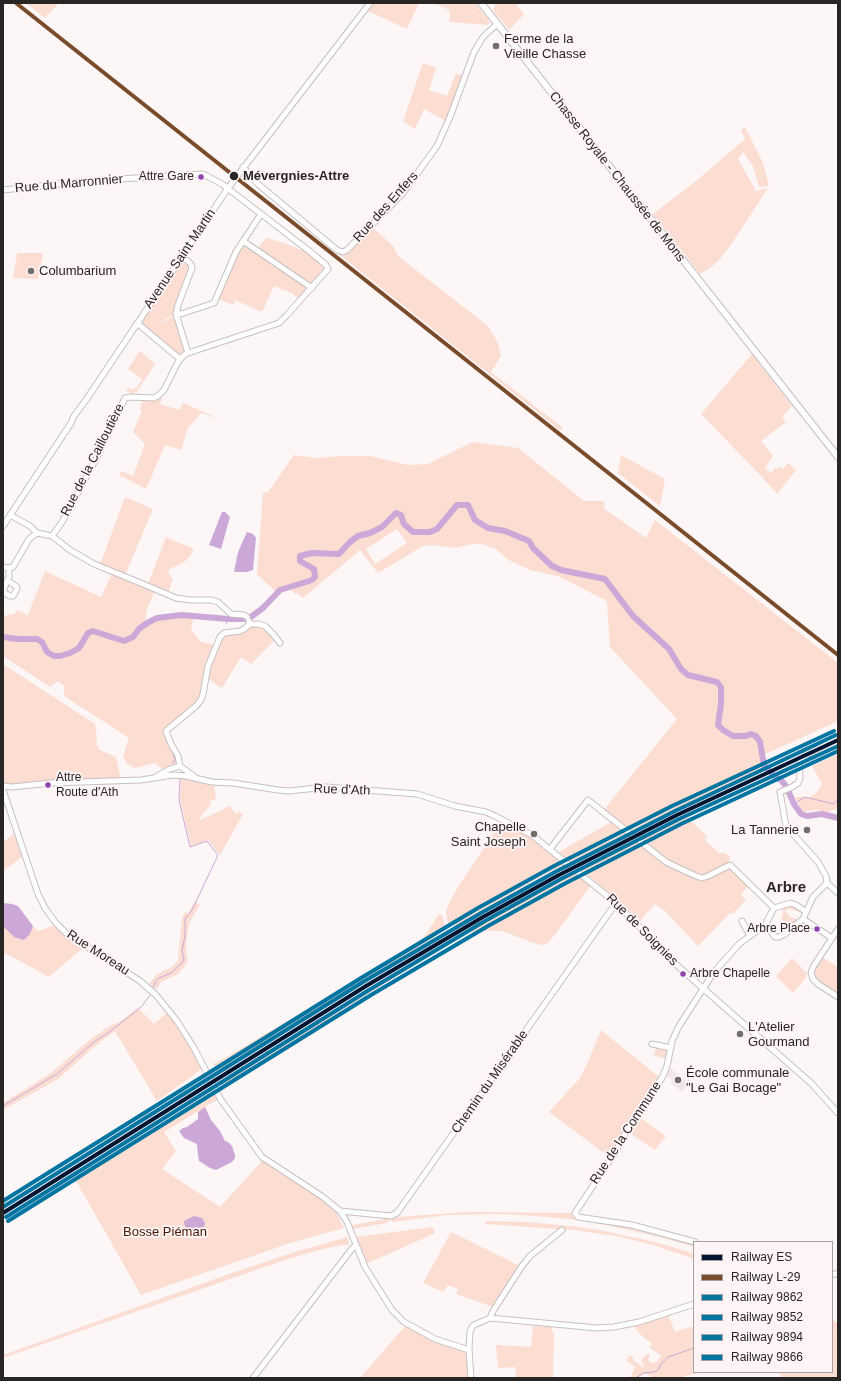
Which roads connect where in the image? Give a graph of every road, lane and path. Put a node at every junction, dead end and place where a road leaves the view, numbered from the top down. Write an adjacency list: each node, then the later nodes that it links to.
1 (370, 3): 4 (street, Avenue Saint Martin)
2 (481, 3): 3 (main road, Chasse Royale - Chaussée de Mons)
3 (498, 24): 4 (street, Rue des Enfers); 16 (main road, Chasse Royale - Chaussée de Mons)
4 (243, 167): 5 (street, Avenue Saint Martin)
5 (228, 188): 6 (street, Rue du Marronnier); 7 (street, Rue du Marronnier); 9 (street, Avenue Saint Martin)
6 (3, 190)
7 (261, 214): 8 (street); 10 (street, Rue du Marronnier)
8 (243, 241): 11 (street); 12 (street)
9 (182, 256): 12 (street); 13 (street, Avenue Saint Martin)
10 (328, 269): 11 (street, Rue de la Cailloutière)
11 (312, 288): 14 (street, Rue de la Cailloutière)
12 (176, 314): 14 (street)
13 (137, 323): 15 (street); 17 (street, Avenue Saint Martin)
14 (188, 353): 15 (street, Rue de la Cailloutière)
15 (180, 359): 20 (street, Rue de la Cailloutière)
16 (838, 457)
17 (10, 515): 18 (street, Avenue Saint Martin); 19 (street)
18 (3, 526)
19 (37, 533): 20 (street); 22 (street)
20 (52, 536): 25 (street)
21 (3, 567): 22 (street)
22 (10, 568): 23 (street)
23 (7, 580): 24 (street); 24 (street)
24 (3, 592)
25 (249, 621): 26 (street); 28 (street)
26 (280, 643)
27 (838, 738): 35 (street)
28 (180, 766): 29 (street, Rue d'Ath); 30 (street, Rue d'Ath)
29 (154, 777): 30 (street, Rue d'Ath); 31 (street, Rue d'Ath)
30 (197, 779): 33 (street, Rue d'Ath)
31 (3, 786)
32 (3, 790): 51 (street, Rue Moreau)
33 (486, 812): 34 (street, Rue de Soignies)
34 (550, 848): 37 (street, Rue de Soignies); 38 (street)
35 (827, 883): 36 (street); 39 (street)
36 (837, 890)
37 (616, 903): 46 (street, Rue de Soignies); 51 (street, Chemin du Misérable)
38 (774, 908): 39 (street); 42 (street)
39 (805, 911): 40 (street)
40 (803, 919): 42 (street); 45 (street)
41 (742, 922): 44 (street)
42 (765, 925): 44 (street, Rue de la Commune)
43 (838, 929): 45 (street)
44 (750, 936): 46 (street, Rue de la Commune)
45 (835, 936): 47 (street)
46 (702, 989): 49 (street, Rue de la Commune); 50 (street, Rue de Soignies)
47 (838, 997)
48 (652, 1044): 49 (street)
49 (671, 1048): 53 (street, Rue de la Commune)
50 (838, 1113)
51 (340, 1211): 54 (street)
52 (562, 1230): 56 (street)
53 (693, 1242)
54 (356, 1245): 57 (street); 58 (street)
55 (693, 1304): 56 (street)
56 (490, 1318): 57 (street)
57 (469, 1350): 59 (street)
58 (254, 1378)
59 (471, 1378)

